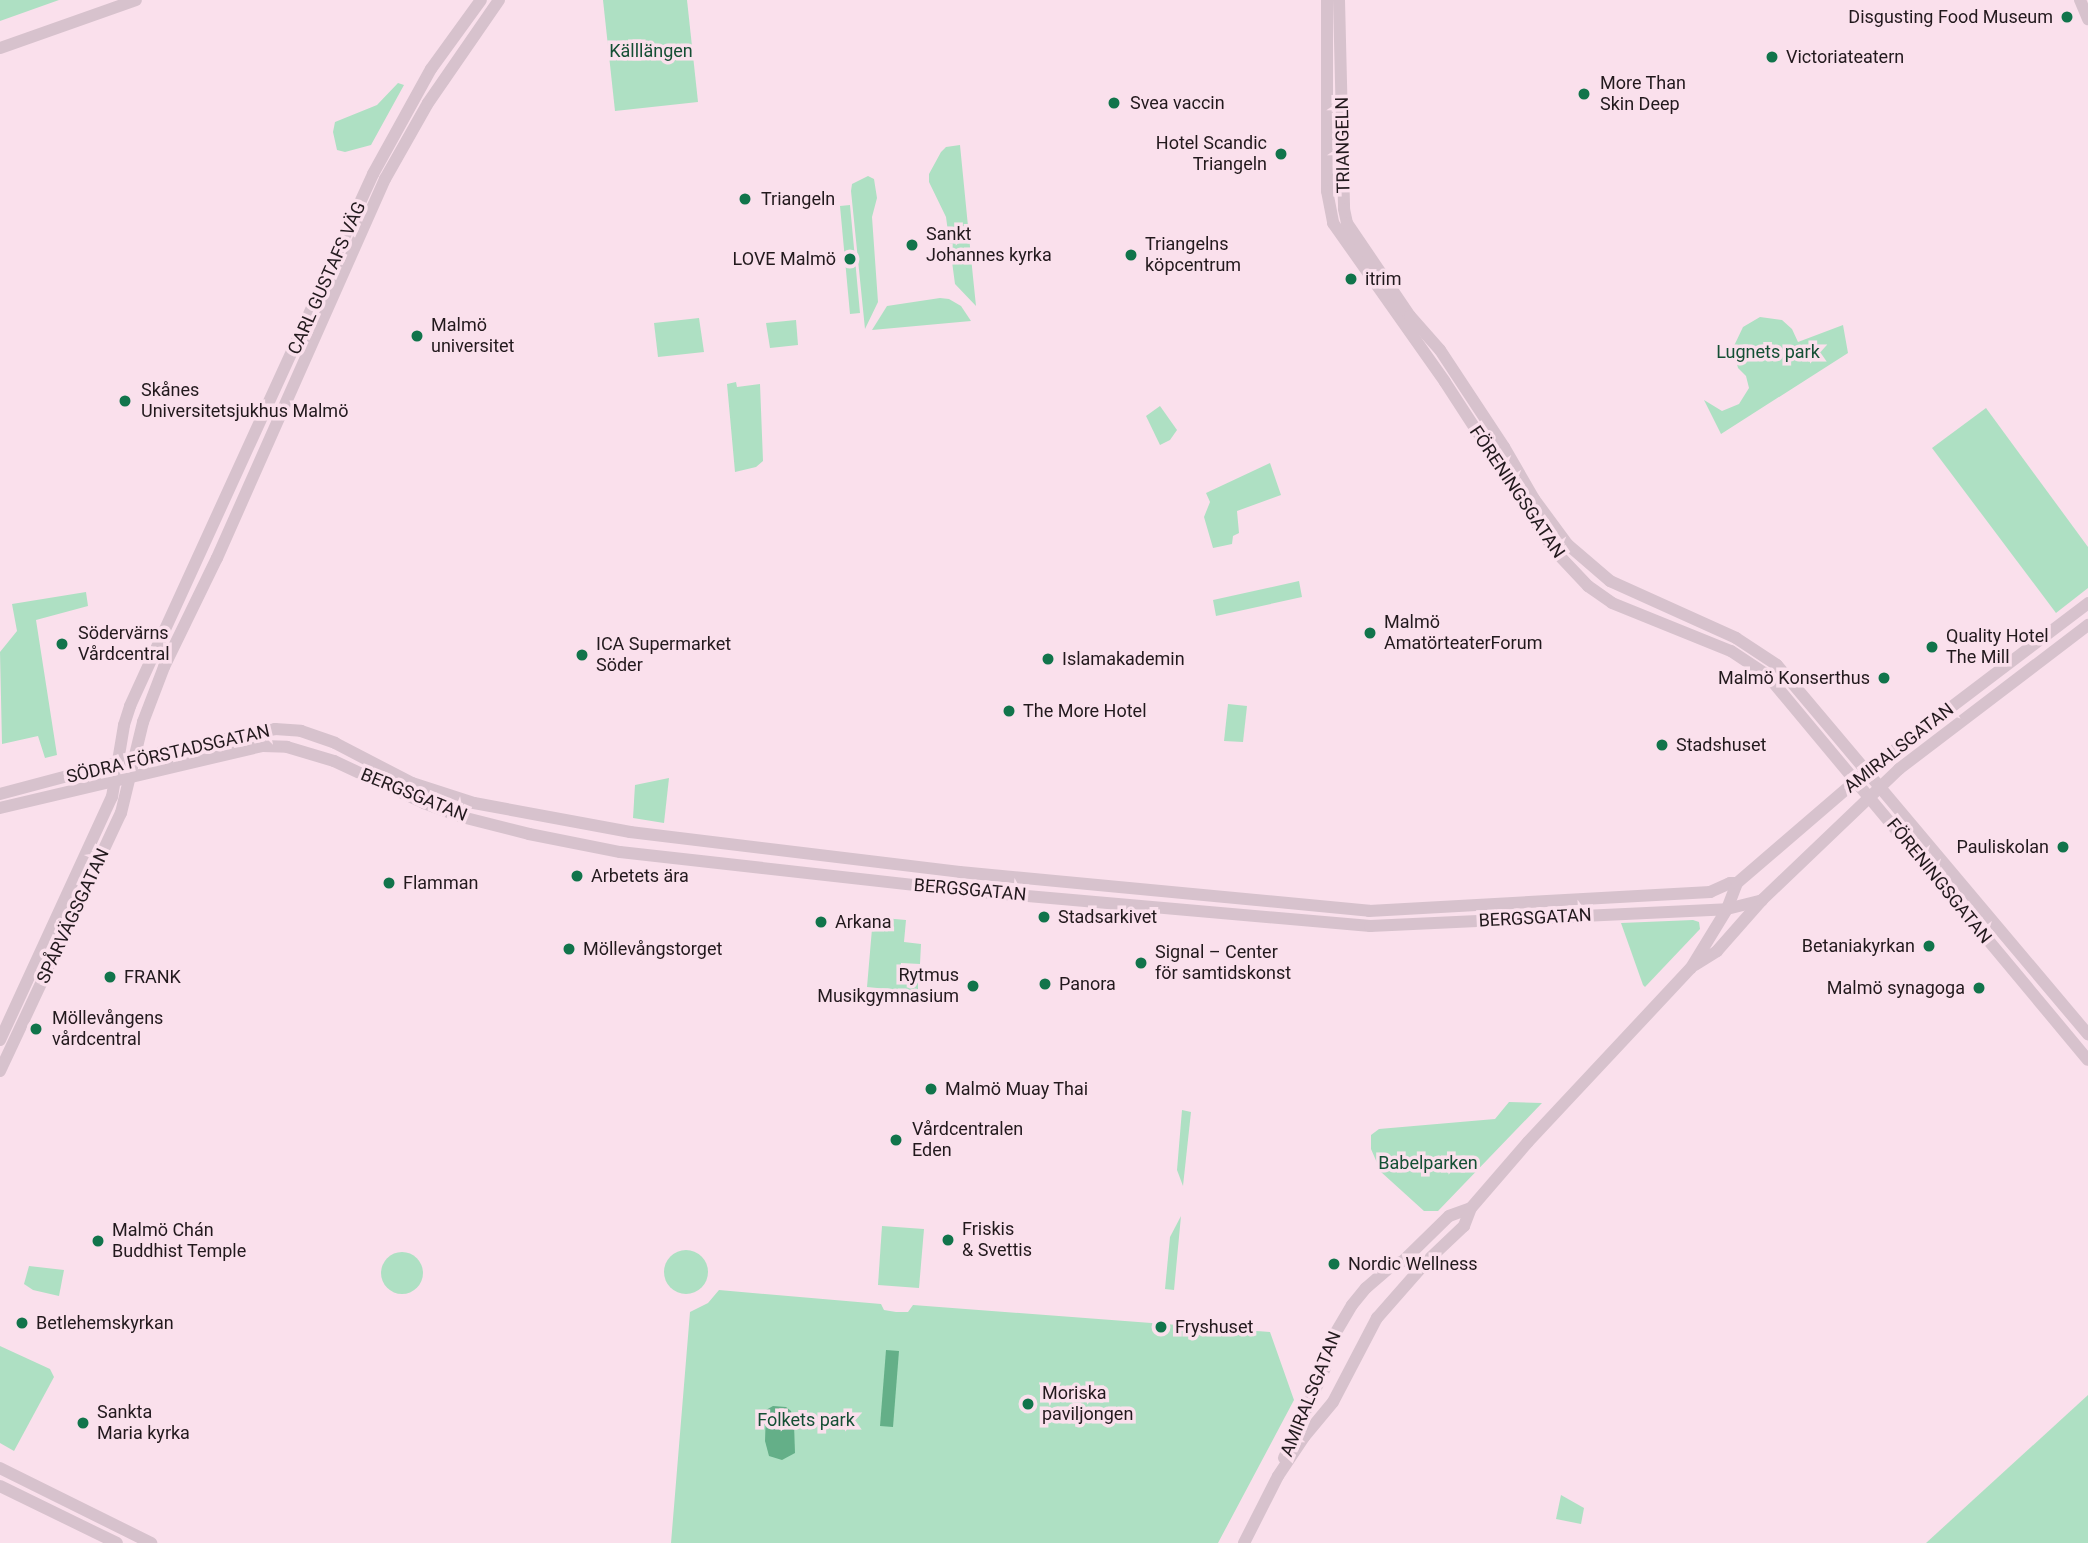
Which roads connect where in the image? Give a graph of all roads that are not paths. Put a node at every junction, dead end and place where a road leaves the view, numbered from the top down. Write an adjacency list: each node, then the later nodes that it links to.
1 (136, 0): 8 (street)
2 (481, 0): 16 (street, CARL GUSTAFS VÄG)
3 (499, 0): 15 (street, CARL GUSTAFS VÄG)
4 (1328, 0): 9 (street, TRIANGELN)
5 (1339, 0): 10 (street, TRIANGELN)
6 (2080, 0): 7 (street)
7 (2088, 19)
8 (0, 48)
9 (1328, 191): 20 (street, FÖRENINGSGATAN)
10 (1344, 209): 17 (street, FÖRENINGSGATAN)
11 (2088, 603): 17 (street, AMIRALSGATAN)
12 (2088, 625): 21 (street, AMIRALSGATAN)
13 (335, 743): 15 (street, SÖDRA FÖRSTADSGATAN); 25 (street, BERGSGATAN)
14 (314, 753): 18 (street, SÖDRA FÖRSTADSGATAN); 27 (street, BERGSGATAN)
15 (135, 758): 16 (street, SÖDRA FÖRSTADSGATAN); 18 (street, SPÅRVÄGSGATAN)
16 (120, 762): 19 (street, SPÅRVÄGSGATAN); 22 (street, SÖDRA FÖRSTADSGATAN)
17 (1867, 771): 20 (street, AMIRALSGATAN); 21 (street, FÖRENINGSGATAN)
18 (132, 776): 19 (street, SÖDRA FÖRSTADSGATAN); 32 (street, SPÅRVÄGSGATAN)
19 (116, 780): 24 (street, SÖDRA FÖRSTADSGATAN); 30 (street, SPÅRVÄGSGATAN)
20 (1855, 781): 23 (street, FÖRENINGSGATAN); 25 (street, AMIRALSGATAN)
21 (1880, 787): 23 (street, AMIRALSGATAN); 29 (street, FÖRENINGSGATAN)
22 (0, 794)
23 (1869, 798): 26 (street, AMIRALSGATAN); 31 (street, FÖRENINGSGATAN)
24 (0, 808)
25 (1737, 883): 27 (street, AMIRALSGATAN)
26 (1762, 900): 27 (street, AMIRALSGATAN); 28 (street, AMIRALSGATAN)
27 (1727, 909): 28 (street, AMIRALSGATAN)
28 (1691, 968): 33 (street, AMIRALSGATAN)
29 (2088, 1034)
30 (0, 1040)
31 (2088, 1060)
32 (0, 1071)
33 (1471, 1208): 35 (street, AMIRALSGATAN); 35 (street, AMIRALSGATAN)
34 (0, 1468): 38 (street)
35 (1278, 1476): 39 (street, AMIRALSGATAN)
36 (0, 1486): 37 (street)
37 (117, 1543)
38 (151, 1543)
39 (1244, 1543)

